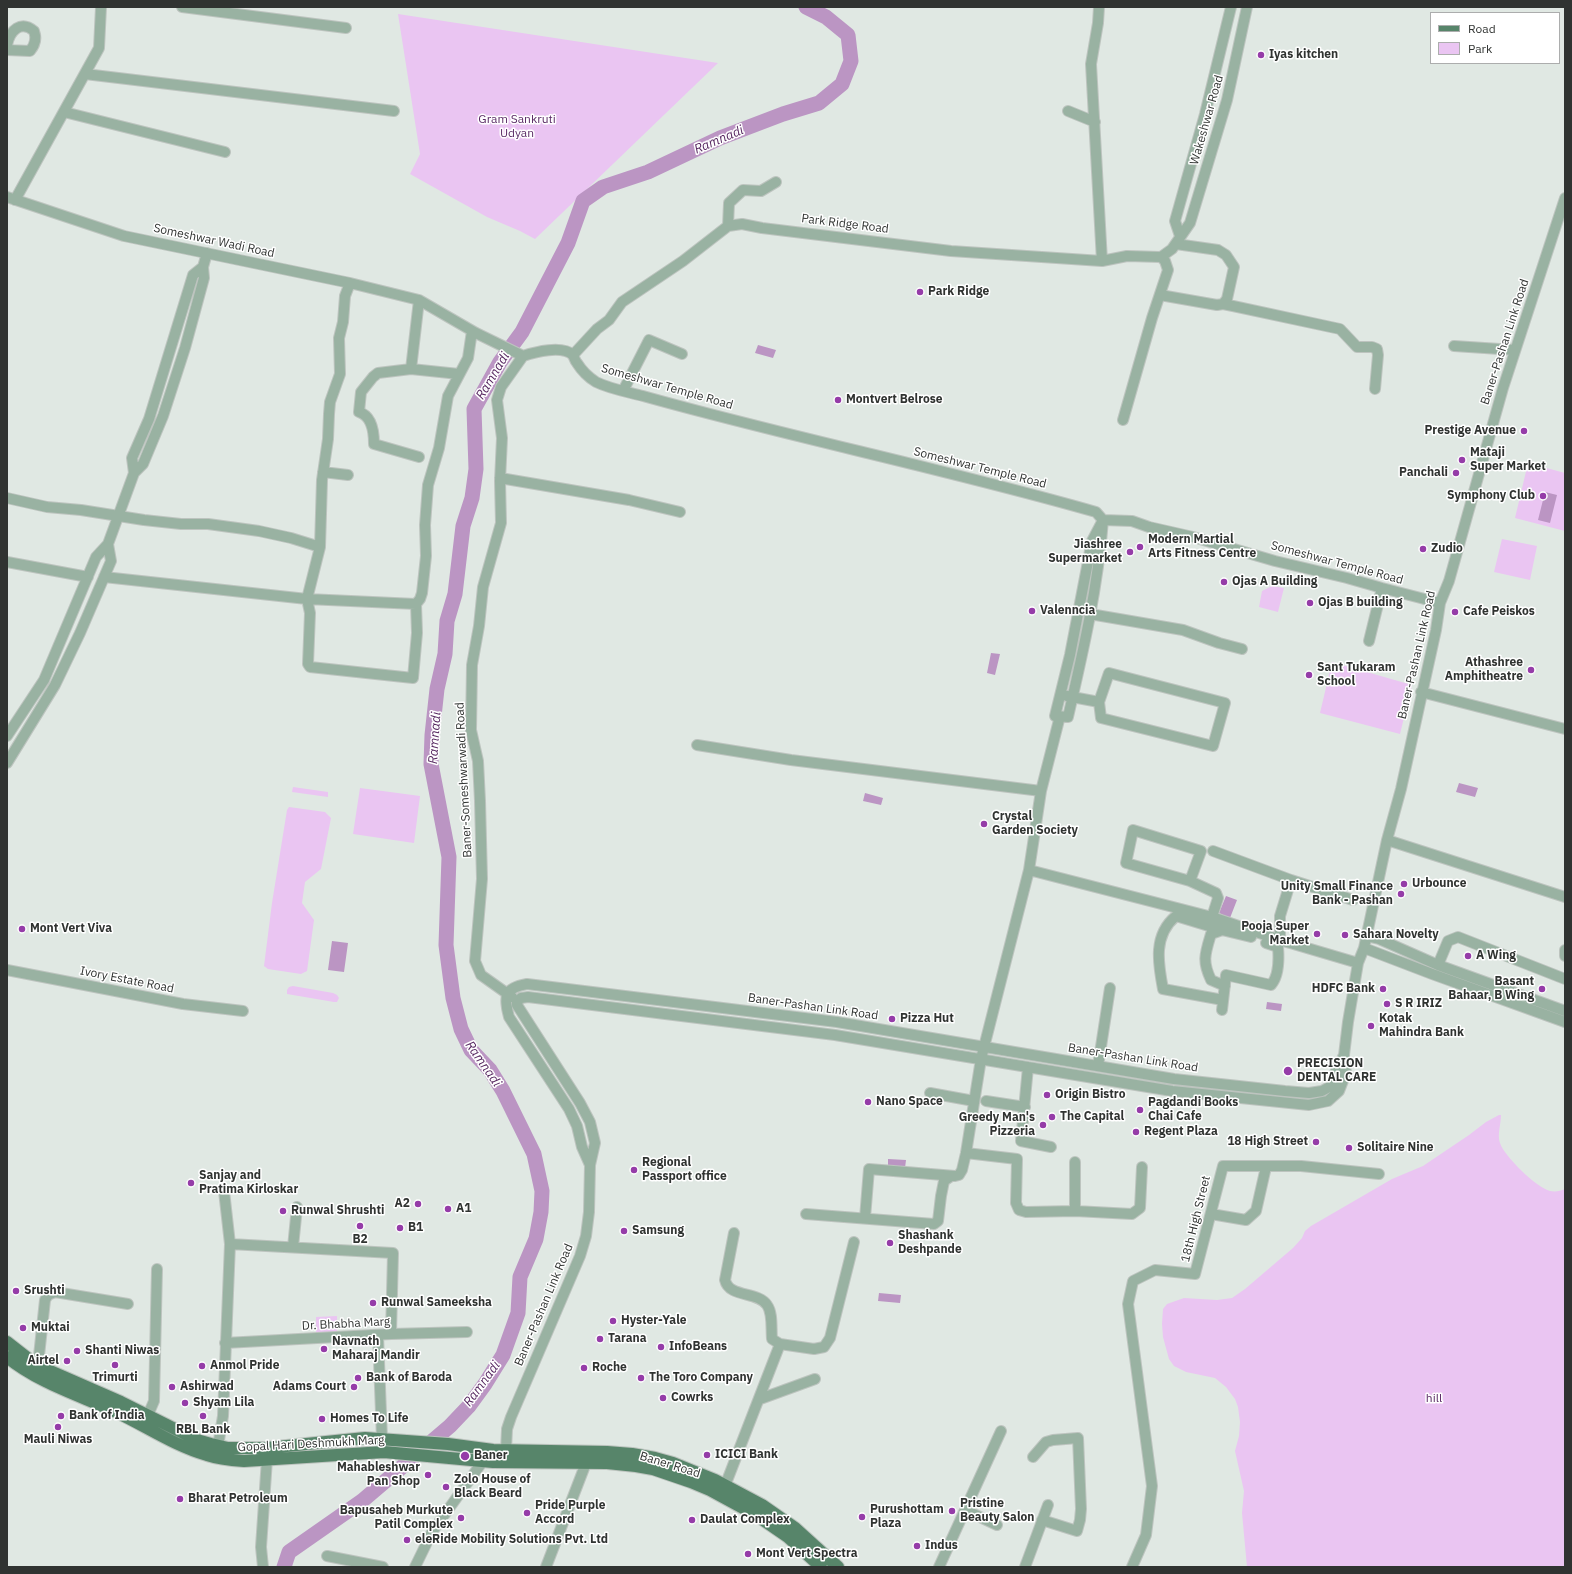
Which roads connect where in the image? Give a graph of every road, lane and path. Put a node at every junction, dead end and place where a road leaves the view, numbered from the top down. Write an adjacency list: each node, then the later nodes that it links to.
1 (101, 7): 9 (street)
2 (182, 7): 6 (street)
3 (1099, 7): 15 (street)
4 (1231, 7): 13 (street, Wakeshwar Road)
5 (1247, 7): 14 (street, Wakeshwar Road)
6 (346, 28)
7 (7, 45): 8 (street)
8 (7, 50)
9 (85, 74): 10 (street); 11 (street)
10 (394, 111)
11 (64, 112): 16 (street); 19 (street)
12 (1068, 112): 15 (street)
13 (1205, 114): 14 (street); 21 (street, Wakeshwar Road)
14 (1222, 118): 21 (street, Wakeshwar Road)
15 (1095, 122): 24 (street)
16 (225, 152)
17 (776, 182): 20 (street)
18 (1565, 198): 31 (street, Baner-Pashan Link Road)
19 (9, 199): 22 (street, Someshwar Wadi Road)
20 (728, 226): 24 (street, Park Ridge Road); 33 (street)
21 (1178, 240): 23 (street, Wakeshwar Road); 28 (street)
22 (207, 252): 25 (street, Someshwar Wadi Road); 46 (street)
23 (1161, 257): 24 (street, Park Ridge Road); 26 (street)
24 (1102, 261)
25 (350, 283): 27 (street, Someshwar Wadi Road); 41 (street)
26 (1160, 295): 28 (street); 39 (street)
27 (419, 300): 29 (street); 35 (street)
28 (1223, 304): 37 (street)
29 (474, 332): 34 (street); 36 (street)
30 (1454, 346): 31 (street)
31 (1514, 350): 55 (street, Baner-Pashan Link Road)
32 (682, 354): 38 (street)
33 (573, 355): 34 (street); 38 (street, Someshwar Temple Road)
34 (523, 356): 43 (street, Baner-Someshwarwadi Road)
35 (411, 369): 36 (street); 40 (street)
36 (459, 374): 56 (street)
37 (1375, 389)
38 (624, 391): 47 (street, Someshwar Temple Road)
39 (1123, 420)
40 (420, 457)
41 (323, 472): 42 (street); 49 (street)
42 (348, 475)
43 (500, 478): 45 (street); 92 (street, Baner-Someshwarwadi Road)
44 (7, 498): 46 (street)
45 (680, 512)
46 (118, 516): 48 (street); 49 (street)
47 (1103, 520): 53 (street, Someshwar Temple Road); 57 (street); 61 (street)
48 (108, 544): 51 (street); 52 (street)
49 (320, 547): 54 (street)
50 (7, 562): 52 (street)
51 (104, 577): 54 (street); 68 (street)
52 (88, 578): 66 (street)
53 (1382, 588): 55 (street, Someshwar Temple Road); 58 (street)
54 (307, 599): 56 (street); 56 (street)
55 (1440, 603): 60 (street, Baner-Pashan Link Road)
56 (416, 604)
57 (1090, 614): 59 (street); 62 (street)
58 (1369, 641)
59 (1242, 648)
60 (1421, 692): 65 (street); 70 (street, Baner-Pashan Link Road)
61 (1060, 695): 62 (street); 64 (street)
62 (1073, 697): 63 (street); 64 (street)
63 (1099, 702): 63 (street)
64 (1060, 716): 69 (street)
65 (1565, 729)
66 (7, 736)
67 (697, 745): 69 (street)
68 (7, 763)
69 (1041, 791): 72 (street)
70 (1387, 840): 75 (street); 81 (street, Baner-Pashan Link Road)
71 (1213, 851): 73 (street)
72 (1029, 870): 79 (street); 97 (street)
73 (1291, 880): 77 (street); 82 (street)
74 (1190, 881): 74 (street); 79 (street)
75 (1554, 894): 76 (street); 78 (street)
76 (1565, 898)
77 (1353, 900)
78 (1565, 906)
79 (1212, 917): 82 (street)
80 (1222, 930): 90 (street); 90 (street); 90 (street)
81 (1366, 936): 83 (street, Baner-Pashan Link Road); 87 (street)
82 (1280, 940): 86 (street)
83 (1364, 948): 86 (street, Baner-Pashan Link Road); 96 (street)
84 (1565, 950): 85 (street)
85 (1565, 956)
86 (1358, 963): 98 (street, Baner-Pashan Link Road)
87 (1438, 965): 89 (street); 95 (street)
88 (7, 970): 94 (street, Ivory Estate Road)
89 (1565, 979)
90 (1225, 986)
91 (1110, 988): 100 (street)
92 (508, 993): 93 (street, Baner-Someshwarwadi Road); 97 (street, Baner-Pashan Link Road); 111 (street, Baner-Pashan Link Road)
93 (517, 1002): 99 (street, Baner-Pashan Link Road); 111 (street, Baner-Pashan Link Road)
94 (243, 1011)
95 (1565, 1012)
96 (1565, 1022)
97 (984, 1047): 99 (street); 100 (street, Baner-Pashan Link Road)
98 (1344, 1054): 102 (street, Baner-Pashan Link Road); 106 (street, Baner-Pashan Link Road)
99 (981, 1059): 101 (street, Baner-Pashan Link Road); 104 (street)
100 (1098, 1066): 102 (street, Baner-Pashan Link Road)
101 (1028, 1067): 106 (street, Baner-Pashan Link Road); 107 (street)
102 (1309, 1092): 106 (street)
103 (930, 1093): 104 (street)
104 (974, 1101): 109 (street)
105 (986, 1101): 107 (street)
106 (1309, 1105)
107 (1025, 1107): 108 (street)
108 (1051, 1147)
109 (966, 1153): 115 (street); 118 (street)
110 (1075, 1162): 118 (street)
111 (590, 1166): 144 (street, Baner-Pashan Link Road)
112 (1142, 1167): 118 (street)
113 (1266, 1167): 114 (street, 18th High Street); 120 (street, 18th High Street); 120 (street)
114 (1379, 1174)
115 (951, 1176): 121 (street); 121 (street)
116 (224, 1191): 124 (street)
117 (297, 1207): 125 (street)
118 (1075, 1211)
119 (806, 1214): 121 (street)
120 (1211, 1214): 164 (street, 18th High Street)
121 (865, 1218)
122 (734, 1233): 133 (street)
123 (854, 1242): 133 (street)
124 (230, 1244): 125 (street); 132 (street)
125 (293, 1247): 129 (street)
126 (157, 1269): 138 (street)
127 (128, 1304): 135 (street)
128 (467, 1332): 129 (street, Dr. Bhabha Marg)
129 (391, 1334): 130 (street, Dr. Bhabha Marg)
130 (378, 1335): 132 (street, Dr. Bhabha Marg); 141 (street)
131 (7, 1342): 135 (main road, Gopal Hari Deshmukh Marg)
132 (225, 1344): 143 (street)
133 (780, 1344): 137 (street)
134 (7, 1357): 135 (main road, Gopal Hari Deshmukh Marg)
135 (32, 1366): 138 (main road, Gopal Hari Deshmukh Marg); 139 (main road, Gopal Hari Deshmukh Marg)
136 (815, 1379): 137 (street)
137 (760, 1399): 150 (street)
138 (148, 1415): 139 (main road, Gopal Hari Deshmukh Marg)
139 (165, 1430): 143 (main road, Gopal Hari Deshmukh Marg); 147 (main road, Gopal Hari Deshmukh Marg)
140 (1001, 1432): 152 (street)
141 (386, 1439): 142 (main road, Gopal Hari Deshmukh Marg); 143 (main road, Gopal Hari Deshmukh Marg)
142 (448, 1444): 144 (main road, Baner Road)
143 (218, 1446)
144 (506, 1450): 150 (main road, Baner Road)
145 (442, 1456): 147 (main road, Gopal Hari Deshmukh Marg); 148 (main road, Baner Road)
146 (1033, 1457): 153 (street)
147 (267, 1459): 156 (street)
148 (483, 1461): 149 (main road, Baner Road); 158 (street)
149 (586, 1463): 150 (main road, Baner Road); 159 (street)
150 (723, 1491): 160 (main road, Baner Road); 161 (main road, Baner Road)
151 (1048, 1505): 153 (street)
152 (965, 1510): 154 (street); 162 (street)
153 (1042, 1520): 163 (street)
154 (997, 1525)
155 (327, 1556): 157 (street)
156 (262, 1567)
157 (383, 1567)
158 (415, 1567)
159 (546, 1567)
160 (821, 1567)
161 (838, 1567)
162 (939, 1567)
163 (1025, 1567)
164 (1132, 1567)

